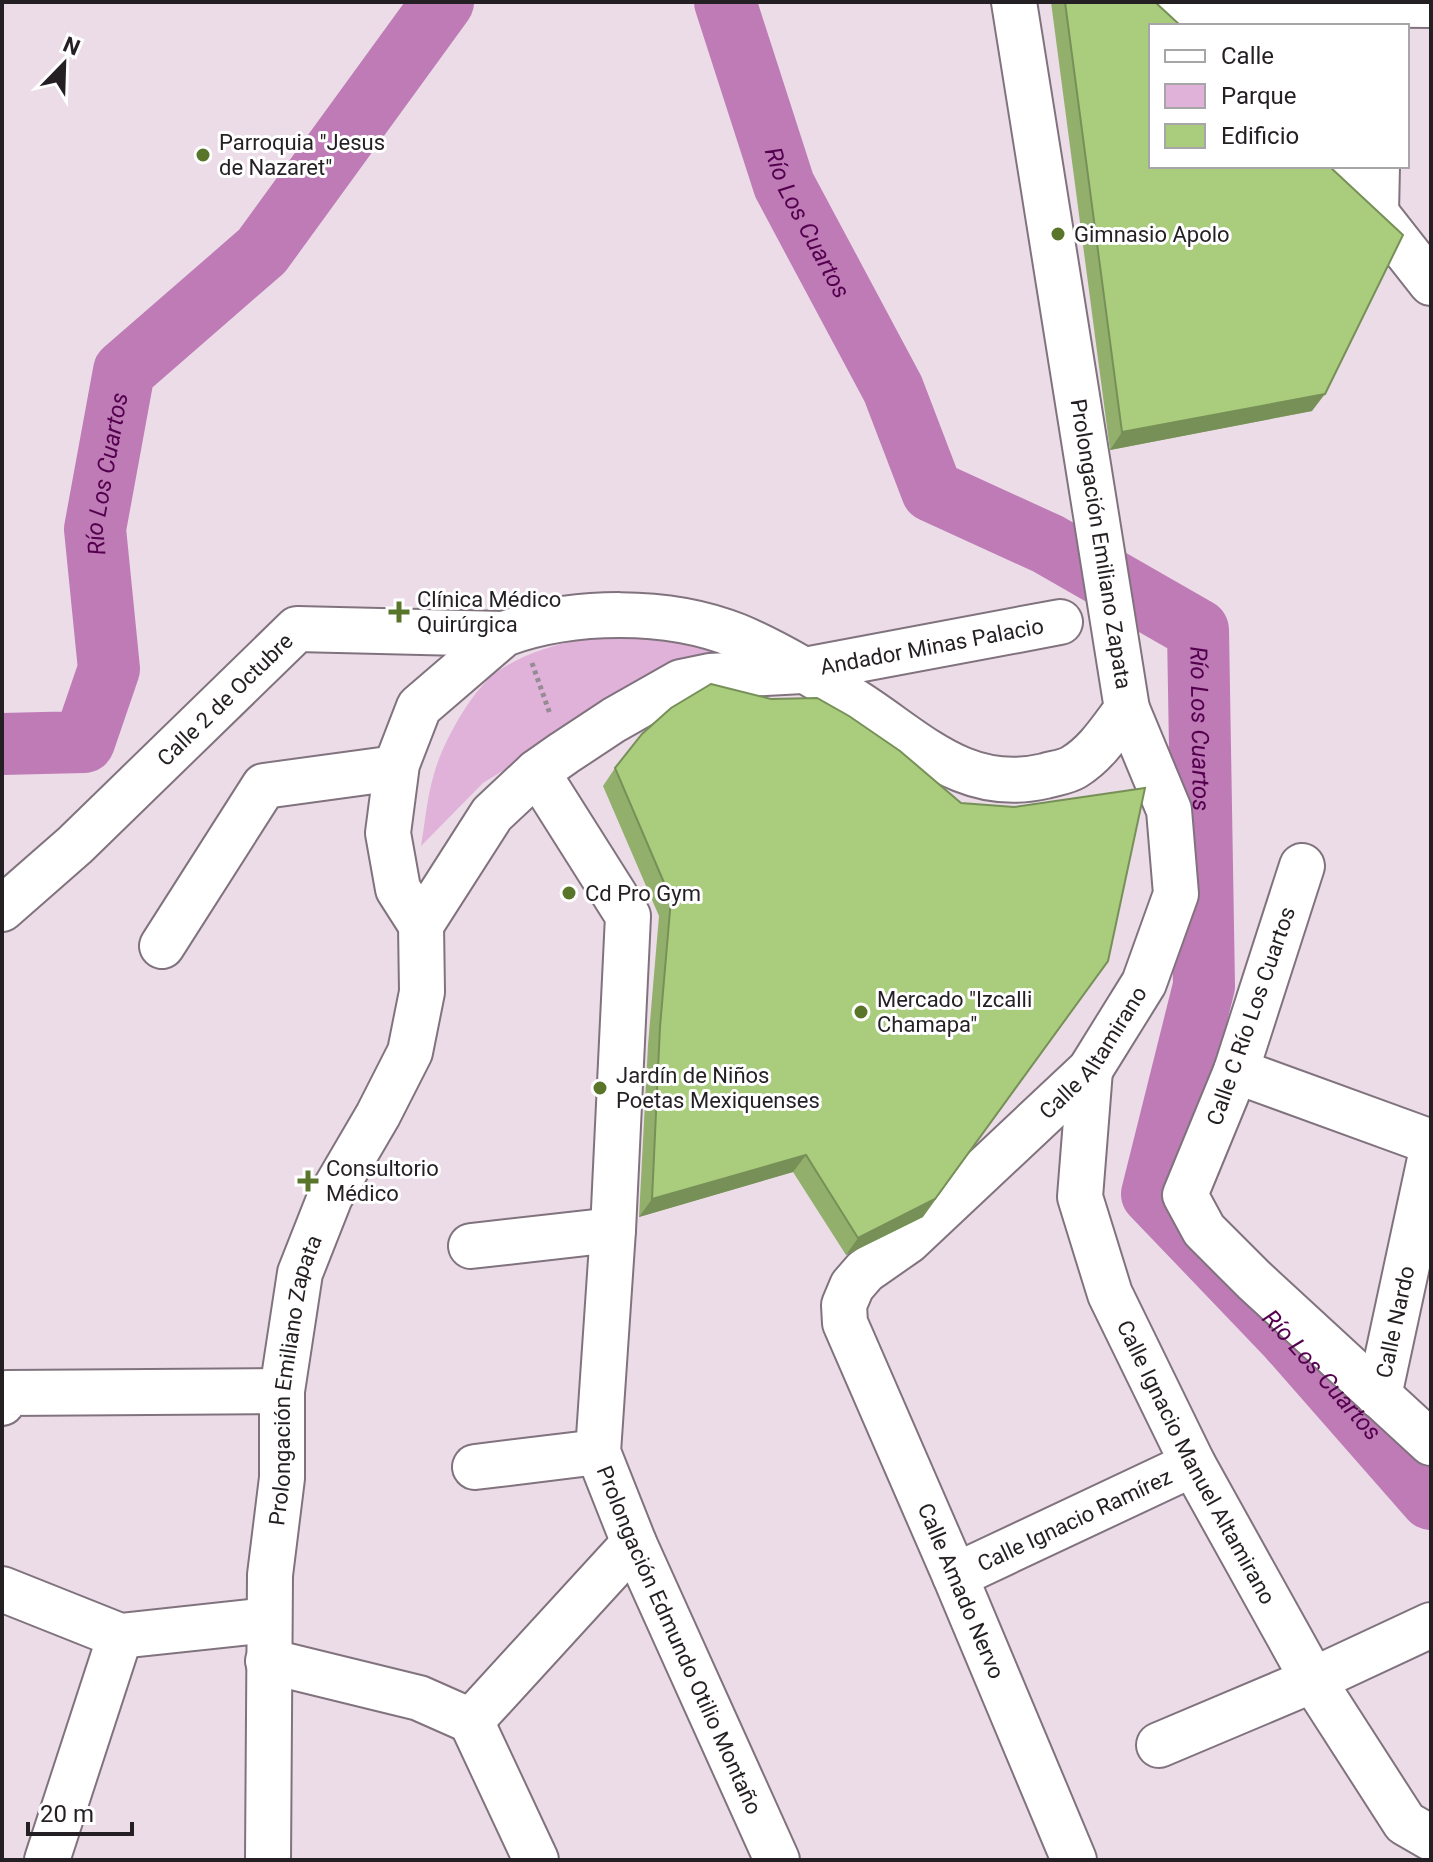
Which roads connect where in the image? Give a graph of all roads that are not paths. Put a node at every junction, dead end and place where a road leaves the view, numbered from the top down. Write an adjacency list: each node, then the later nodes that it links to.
1 (1014, 2): 13 (street, Prolongación Emiliano Zapata)
2 (1160, 2): 4 (street); 5 (street)
3 (1431, 5): 4 (street)
4 (1380, 11)
5 (1182, 24)
6 (1330, 168): 8 (street)
7 (1377, 168): 8 (street)
8 (1376, 213): 9 (street)
9 (1431, 283)
10 (1060, 622): 12 (street, Andador Minas Palacio)
11 (512, 631): 12 (street, Prolongación Emiliano Zapata); 15 (street); 19 (street, Calle 2 de Octubre)
12 (804, 670): 14 (street); 16 (street, Prolongación Emiliano Zapata)
13 (1127, 709): 16 (street, Prolongación Emiliano Zapata); 22 (street, Calle Altamirano)
14 (550, 763): 20 (street); 26 (street, Prolongación Edmundo Otilio Montaño)
15 (396, 768): 20 (street); 21 (street)
16 (1071, 770): 17 (street)
17 (1065, 813)
18 (1302, 866): 23 (street, Calle C Río Los Cuartos)
19 (2, 909)
20 (421, 925): 29 (street, Prolongación Emiliano Zapata)
21 (162, 946)
22 (1090, 1070): 28 (street, Calle Altamirano); 34 (street, Calle Ignacio Manuel Altamirano)
23 (1236, 1071): 24 (street); 30 (street, Calle C Río Los Cuartos)
24 (1431, 1142)
25 (1431, 1154): 30 (street, Calle Nardo)
26 (613, 1230): 27 (street); 33 (street, Prolongación Edmundo Otilio Montaño)
27 (471, 1246)
28 (845, 1323): 37 (street, Calle Amado Nervo)
29 (282, 1391): 31 (street); 41 (street, Prolongación Emiliano Zapata)
30 (1379, 1396): 32 (street, Calle C Río Los Cuartos)
31 (2, 1403)
32 (1431, 1443)
33 (598, 1452): 35 (street); 36 (street, Prolongación Edmundo Otilio Montaño)
34 (1193, 1464): 37 (street, Calle Ignacio Ramírez); 42 (street, Calle Ignacio Manuel Altamirano)
35 (475, 1467)
36 (634, 1543): 43 (street); 49 (street, Prolongación Edmundo Otilio Montaño)
37 (955, 1576): 50 (street, Calle Amado Nervo)
38 (2, 1589): 40 (street)
39 (1431, 1625): 42 (street)
40 (120, 1636): 41 (street); 46 (street)
41 (268, 1641): 43 (street); 47 (street, Prolongación Emiliano Zapata)
42 (1313, 1680): 44 (street); 45 (street, Calle Ignacio Manuel Altamirano)
43 (471, 1721): 48 (street)
44 (1159, 1745)
45 (1418, 1831)
46 (47, 1860)
47 (268, 1860)
48 (536, 1860)
49 (777, 1860)
50 (1074, 1860)

